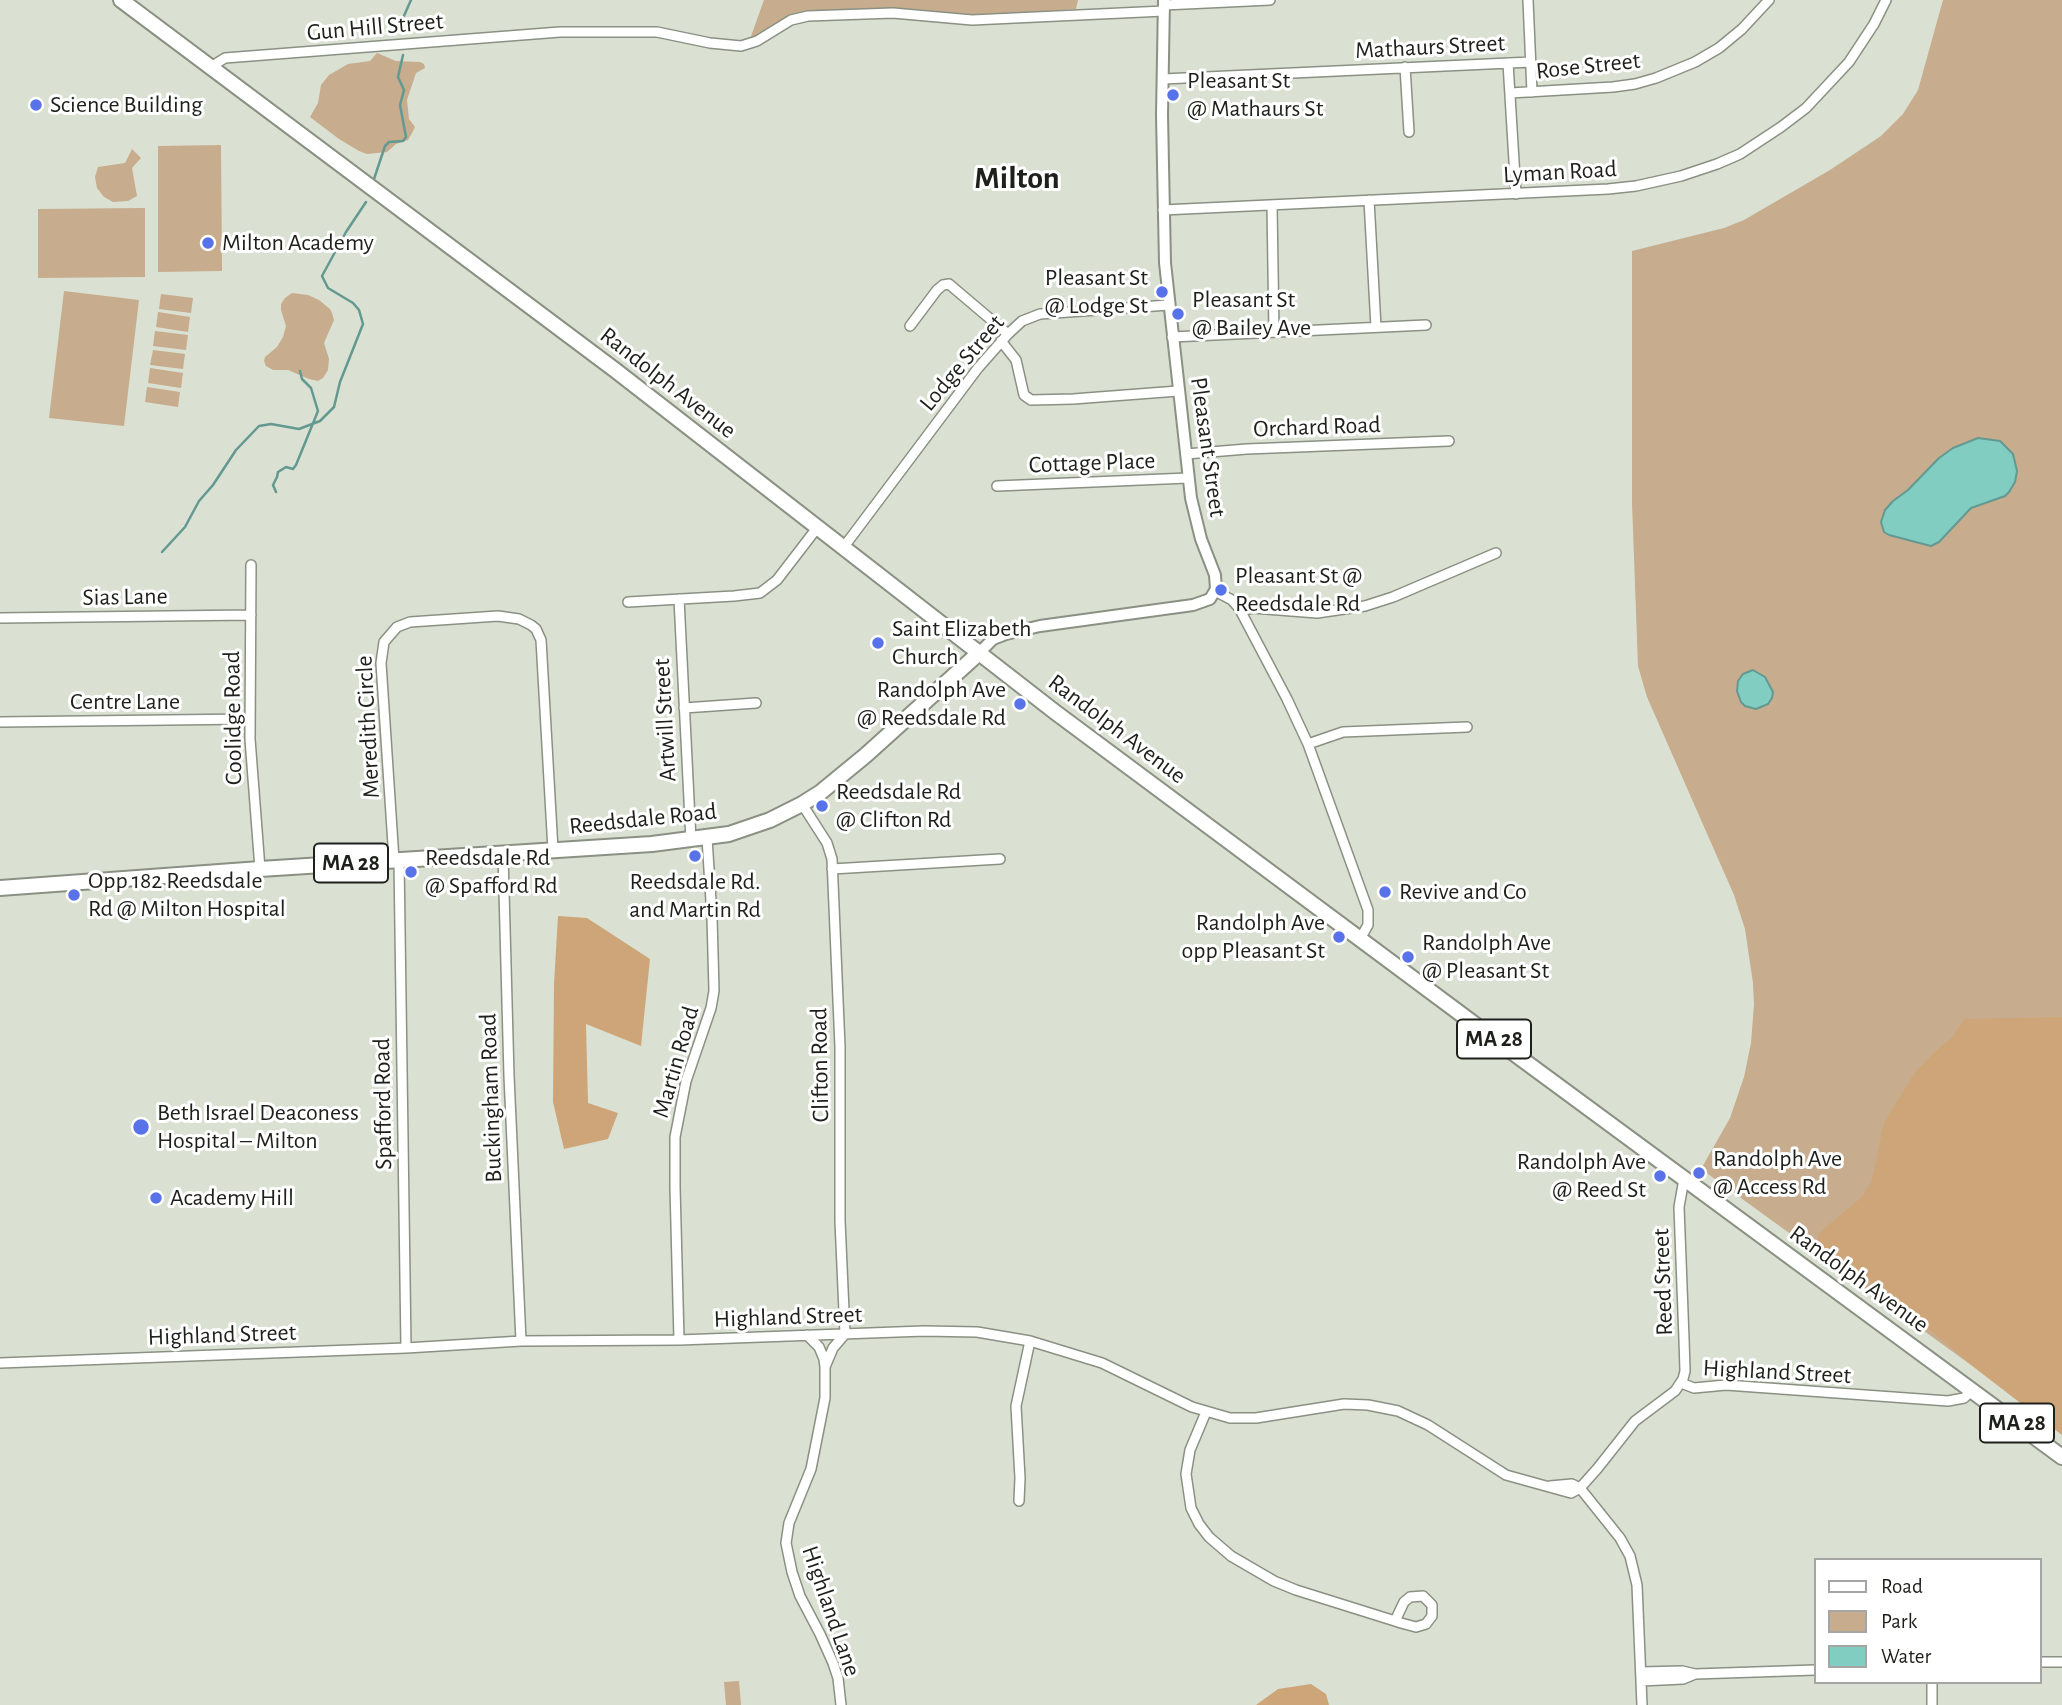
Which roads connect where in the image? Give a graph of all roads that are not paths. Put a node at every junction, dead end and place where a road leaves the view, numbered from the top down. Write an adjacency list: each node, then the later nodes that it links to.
1 (121, 0): 10 (main road, Randolph Avenue)
2 (1270, 0): 6 (street, Gun Hill Street)
3 (1528, 0): 7 (street)
4 (1769, 0): 12 (street, Rose Street)
5 (1885, 0): 15 (street, Lyman Road)
6 (1164, 5): 10 (street, Gun Hill Street); 11 (street, Pleasant Street)
7 (1531, 62): 8 (street, Mathaurs Street); 12 (street)
8 (1508, 63): 9 (street, Mathaurs Street); 13 (street)
9 (1405, 67): 11 (street, Mathaurs Street); 14 (street)
10 (212, 69): 31 (main road, Randolph Avenue)
11 (1163, 79): 18 (street, Pleasant Street)
12 (1532, 92): 13 (street, Rose Street)
13 (1510, 93): 15 (street)
14 (1409, 132)
15 (1516, 194): 16 (street, Lyman Road)
16 (1369, 200): 17 (street, Lyman Road); 22 (street)
17 (1272, 205): 18 (street, Lyman Road); 23 (street)
18 (1163, 211): 19 (street, Pleasant Street)
19 (1169, 306): 24 (street, Lodge Street); 25 (street, Pleasant Street)
20 (1426, 325): 22 (street)
21 (910, 326): 24 (street)
22 (1376, 327): 23 (street)
23 (1275, 331): 25 (street)
24 (1004, 337): 26 (street); 32 (street, Lodge Street)
25 (1172, 337): 26 (street, Pleasant Street)
26 (1178, 391): 28 (street, Pleasant Street)
27 (1450, 442): 28 (street, Orchard Road)
28 (1186, 454): 29 (street, Pleasant Street)
29 (1188, 478): 30 (street, Cottage Place); 35 (street, Pleasant Street)
30 (997, 486)
31 (817, 528): 32 (main road, Randolph Avenue); 36 (street)
32 (843, 548): 41 (main road, Randolph Avenue)
33 (1496, 553): 38 (street)
34 (251, 565): 39 (street, Coolidge Road)
35 (1215, 591): 38 (street); 41 (street, Reedsdale Road)
36 (679, 598): 37 (street); 43 (street, Artwill Street)
37 (628, 601)
38 (1241, 611): 47 (street)
39 (251, 615): 40 (street, Sias Lane); 44 (street, Coolidge Road)
40 (0, 618)
41 (979, 653): 48 (main road, Reedsdale Road / MA 28); 58 (main road, Randolph Avenue / MA 28)
42 (756, 704): 43 (street)
43 (684, 708): 50 (street, Artwill Street)
44 (250, 719): 45 (street, Centre Lane); 55 (street, Coolidge Road)
45 (0, 722)
46 (1467, 727): 47 (street)
47 (1308, 744): 58 (street)
48 (802, 804): 49 (main road, Reedsdale Road / MA 28); 56 (street, Clifton Road)
49 (707, 838): 50 (main road, Reedsdale Road / MA 28); 62 (street, Martin Road)
50 (691, 840): 51 (main road, Reedsdale Road / MA 28)
51 (554, 850): 52 (main road, Reedsdale Road / MA 28); 54 (street, Meredith Circle)
52 (503, 854): 54 (main road, Reedsdale Road / MA 28); 63 (street, Buckingham Road)
53 (1000, 859): 56 (street)
54 (396, 860): 55 (main road, Reedsdale Road / MA 28); 65 (street, Spafford Road)
55 (260, 869): 57 (main road, Reedsdale Road / MA 28)
56 (832, 869): 60 (street, Clifton Road)
57 (0, 888)
58 (1360, 939): 59 (main road, Randolph Avenue / MA 28)
59 (1684, 1179): 68 (street, Reed Street); 69 (main road, Randolph Avenue / MA 28)
60 (845, 1334): 61 (street, Highland Street); 64 (street, Highland Street); 67 (street, Highland Lane)
61 (807, 1335): 62 (street, Highland Street); 67 (street)
62 (679, 1340): 63 (street, Highland Street)
63 (521, 1341): 65 (street, Highland Street)
64 (1030, 1341): 70 (street, Highland Street); 73 (street)
65 (406, 1348): 66 (street, Highland Street)
66 (0, 1363)
67 (825, 1367): 80 (street, Highland Lane)
68 (1681, 1383): 69 (street, Highland Street); 72 (street, Highland Street)
69 (1972, 1390): 71 (main road, Randolph Avenue / MA 28)
70 (1206, 1412): 72 (street, Highland Street); 74 (street)
71 (2062, 1457)
72 (1580, 1488): 78 (street)
73 (1019, 1501)
74 (1395, 1621): 74 (street)
75 (2041, 1662): 76 (street)
76 (2062, 1662)
77 (1814, 1670): 78 (street)
78 (1641, 1676): 81 (street)
79 (1932, 1684): 82 (street)
80 (841, 1705)
81 (1642, 1705)
82 (1932, 1705)

